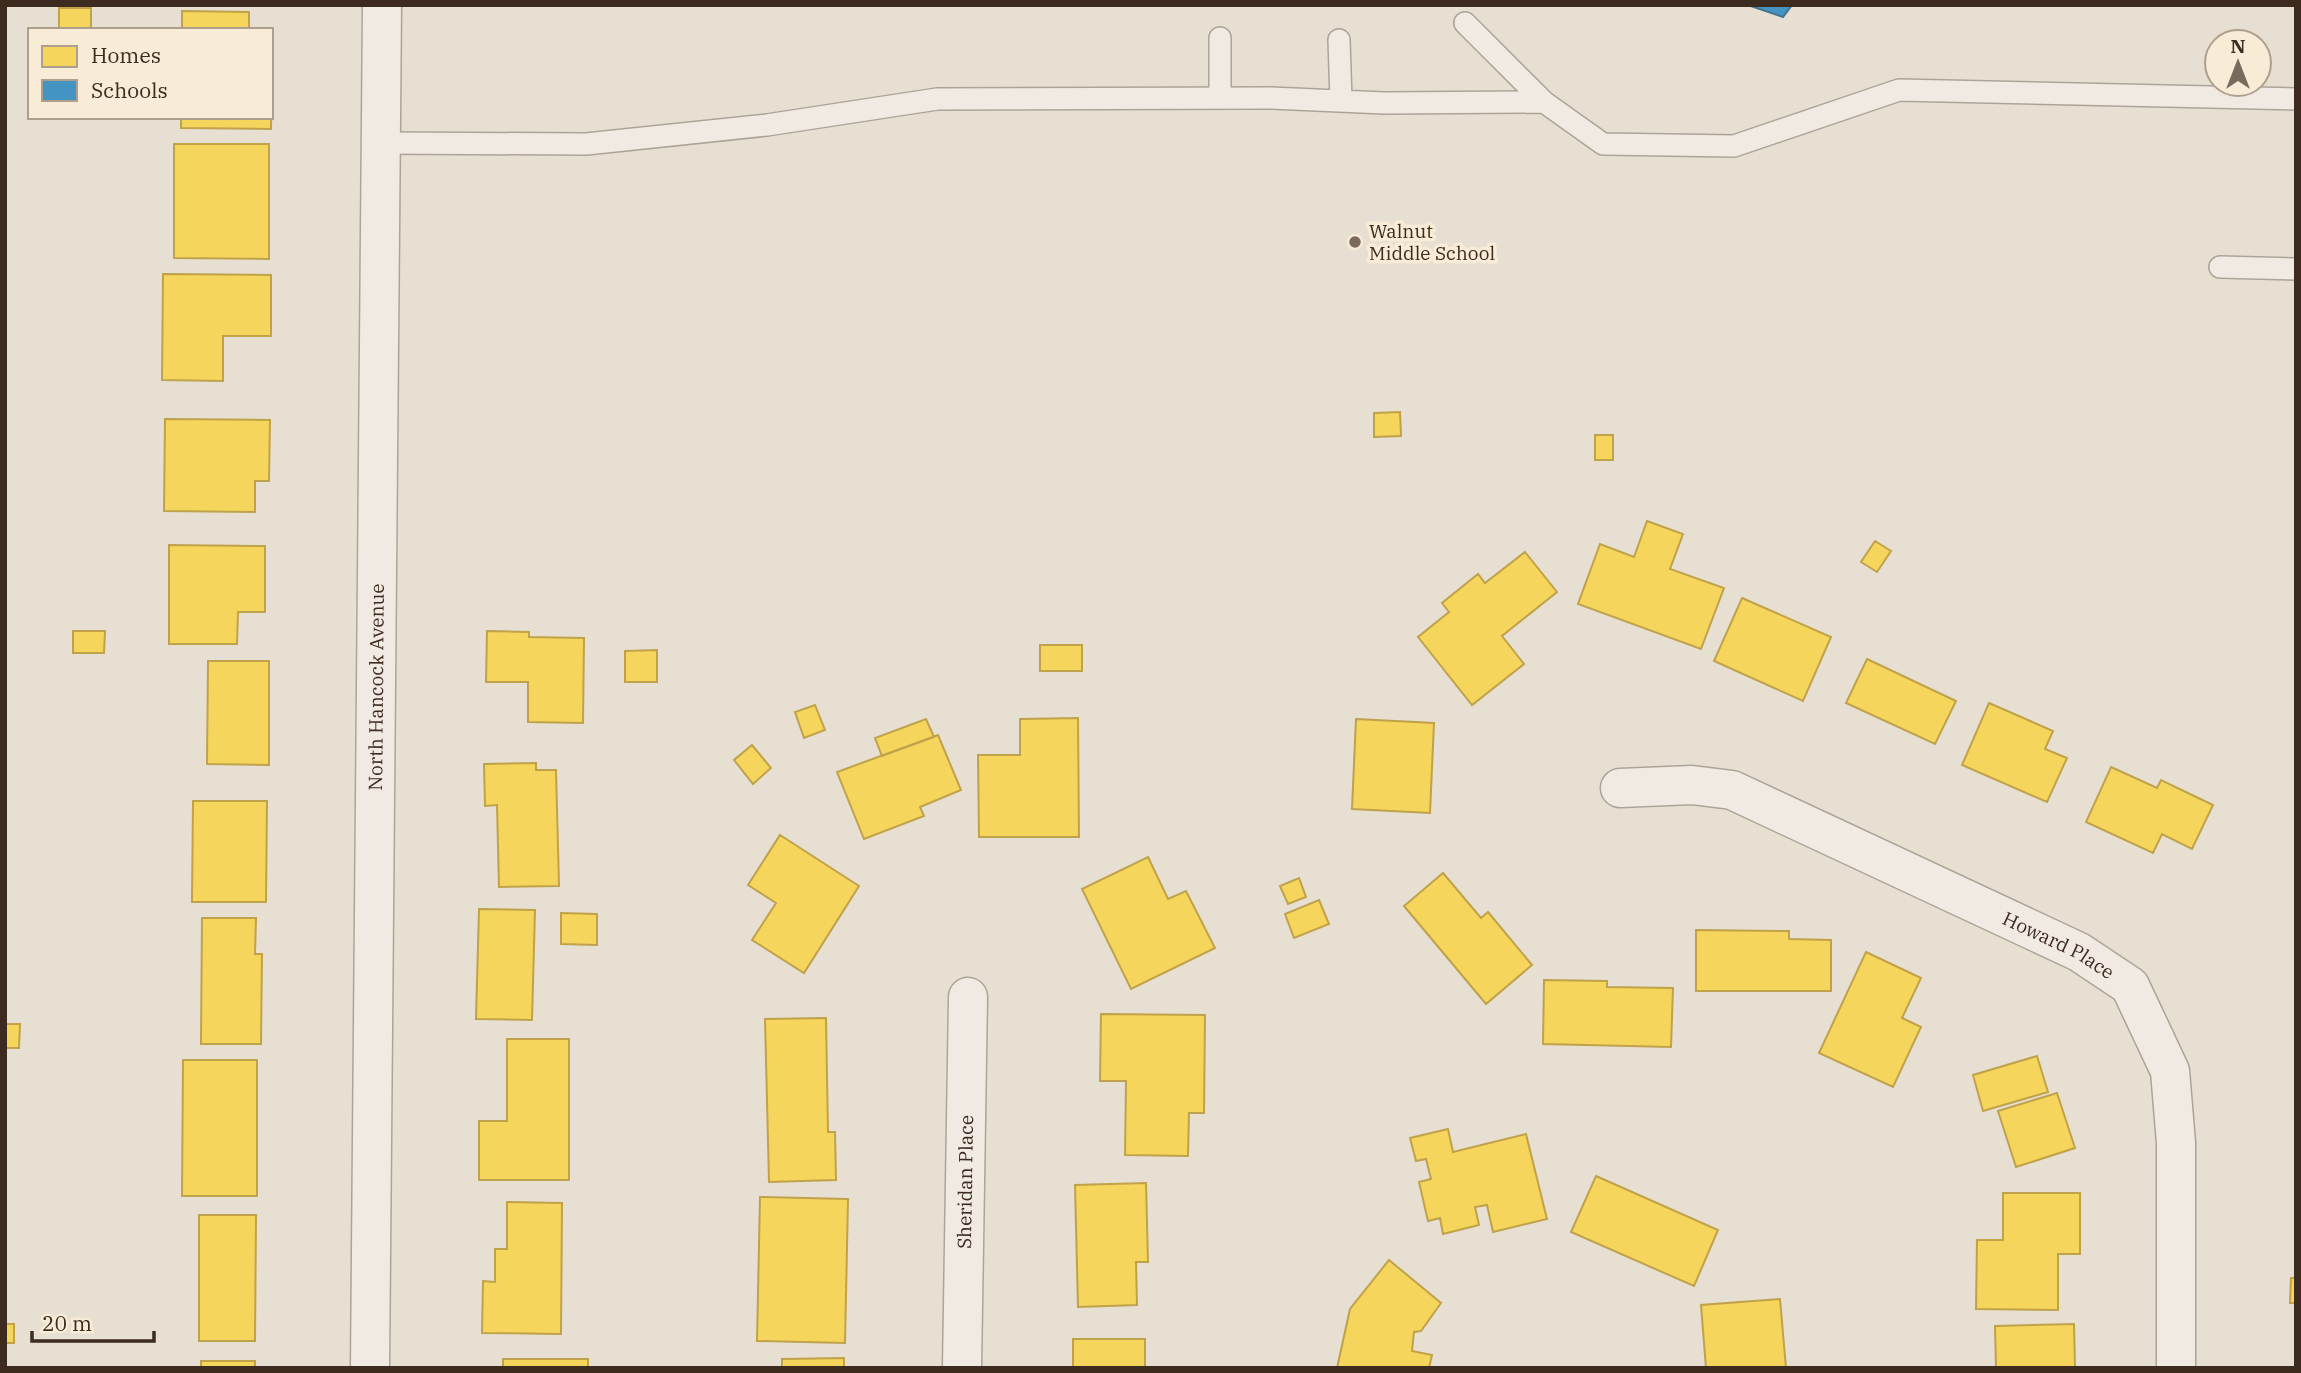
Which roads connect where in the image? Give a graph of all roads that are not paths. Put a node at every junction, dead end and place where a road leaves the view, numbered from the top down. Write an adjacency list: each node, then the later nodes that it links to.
1 (382, 5): 9 (street, North Hancock Avenue)
2 (1465, 23): 8 (lane)
3 (1220, 38): 5 (lane)
4 (1339, 40): 7 (lane)
5 (1220, 98): 7 (lane); 9 (lane)
6 (2296, 99): 8 (lane)
7 (1341, 100): 8 (lane)
8 (1544, 102)
9 (381, 143): 14 (street, North Hancock Avenue)
10 (2220, 267): 11 (lane)
11 (2296, 270)
12 (1620, 788): 16 (street, Howard Place)
13 (968, 997): 15 (street, Sheridan Place)
14 (370, 1368)
15 (962, 1368)
16 (2176, 1368)

